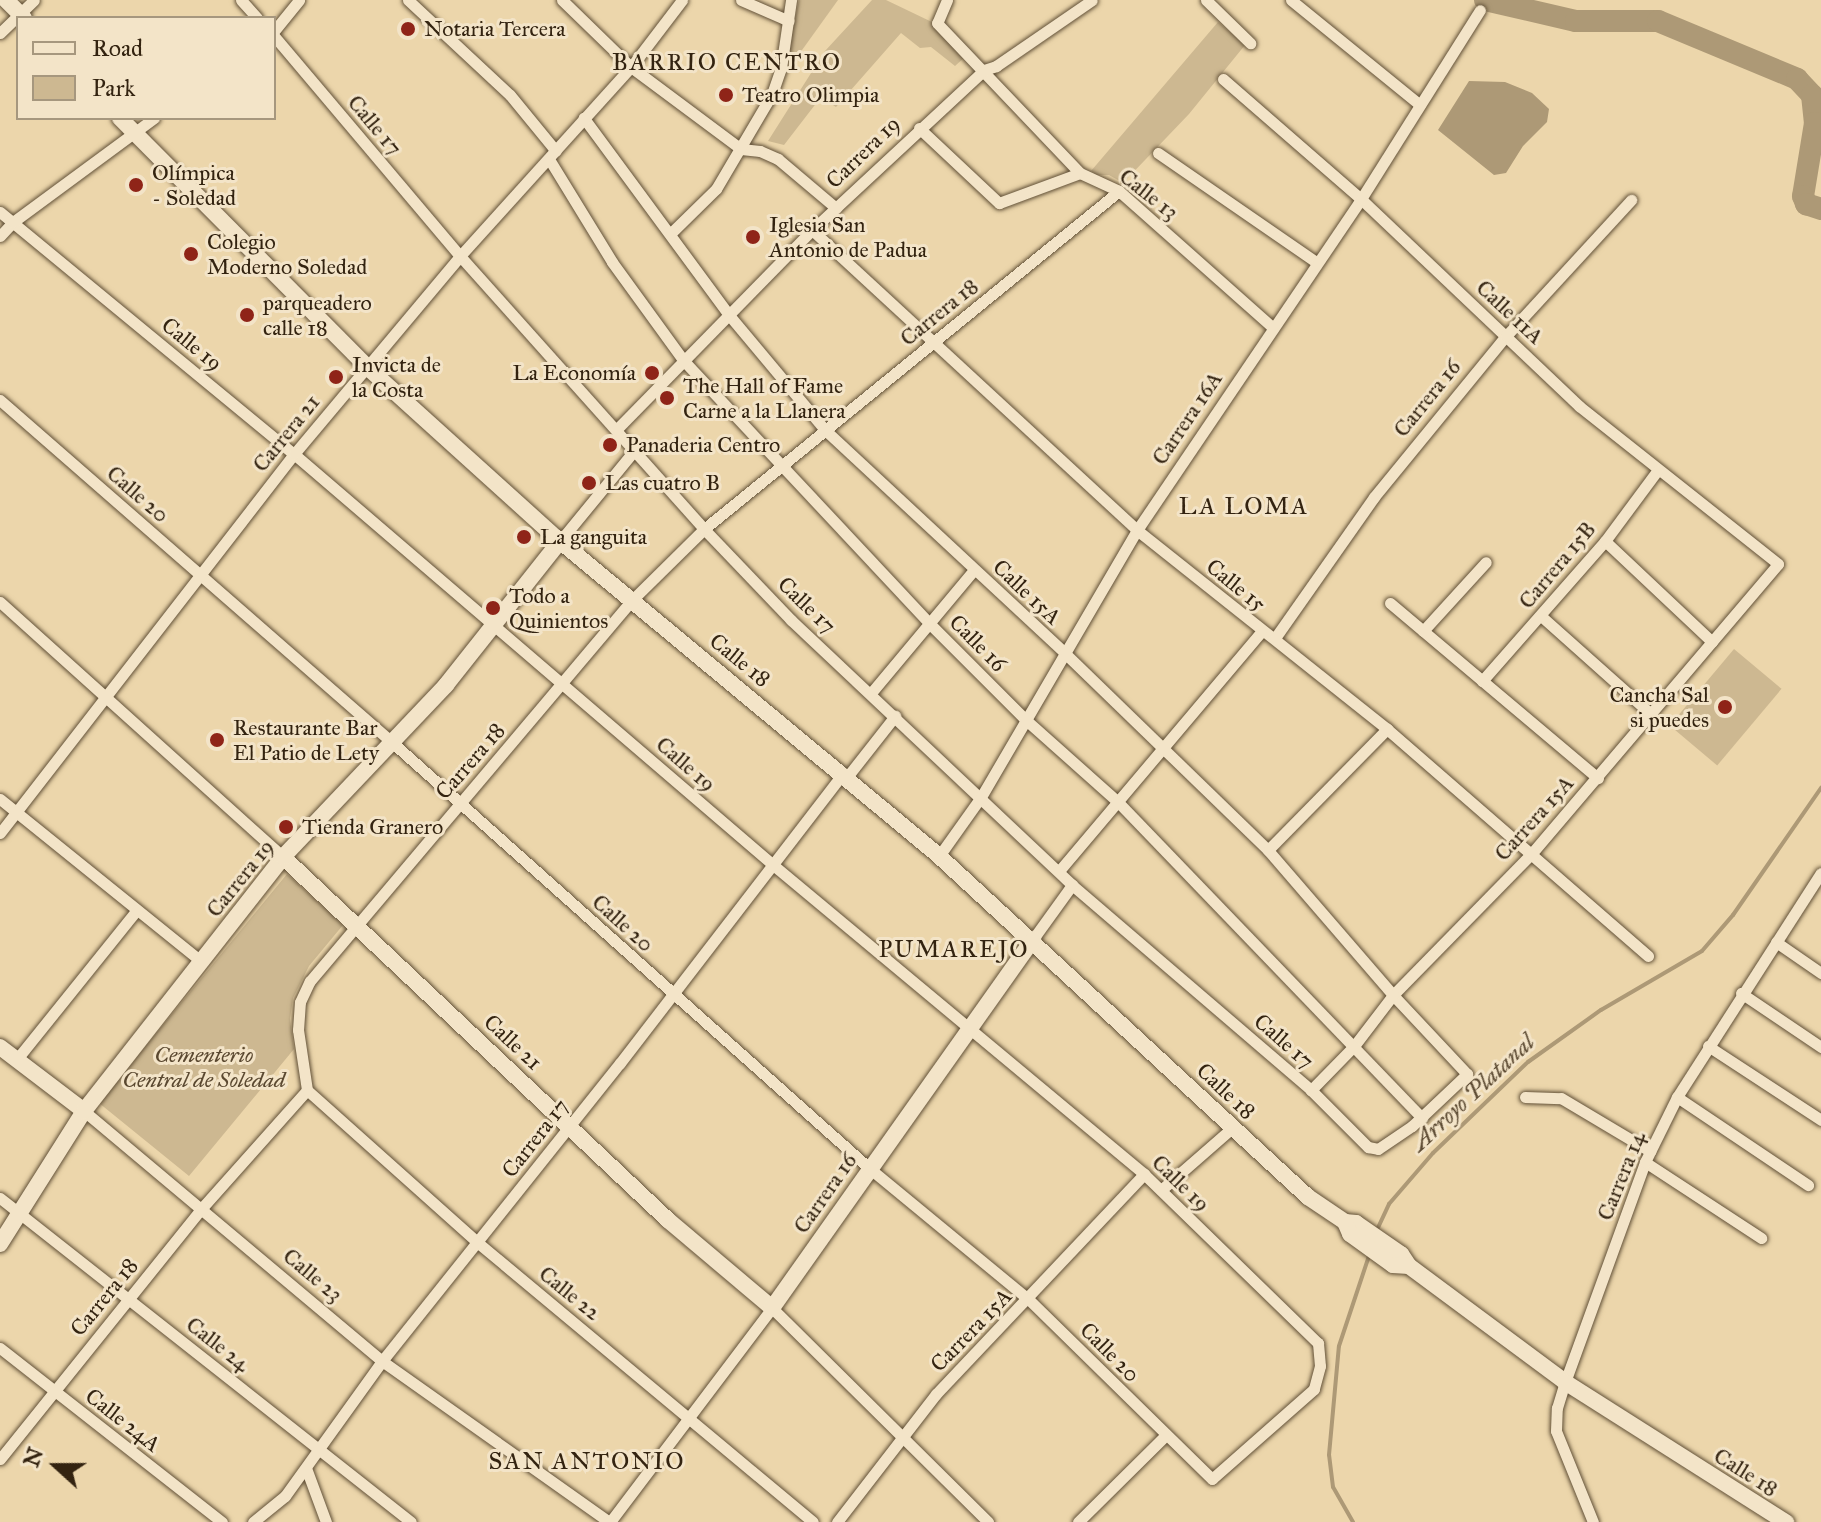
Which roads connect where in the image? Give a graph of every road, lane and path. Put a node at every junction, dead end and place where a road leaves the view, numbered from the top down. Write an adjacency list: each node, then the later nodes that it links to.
1 (6, 0): 15 (main road)
2 (34, 0): 15 (street)
3 (241, 0): 16 (street)
4 (299, 0): 19 (street)
5 (408, 0): 34 (street, Calle 16)
6 (562, 0): 23 (street)
7 (682, 0): 23 (street, Carrera 21)
8 (741, 0): 18 (street)
9 (791, 0): 18 (street)
10 (947, 0): 24 (street, Calle 13)
11 (1092, 0): 24 (street, Carrera 19)
12 (1206, 0): 22 (street)
13 (1291, 0): 26 (street)
14 (1480, 10): 26 (street, Carrera 16A)
15 (21, 16)
16 (255, 16)
17 (16, 20): 20 (street)
18 (789, 21): 32 (street)
19 (276, 31)
20 (0, 33)
21 (276, 36): 45 (street, Calle 17)
22 (1250, 43)
23 (631, 67): 27 (street, Carrera 21); 32 (street)
24 (984, 70): 30 (street, Carrera 19); 35 (street, Calle 13)
25 (1223, 79): 37 (street, Calle 11A)
26 (1420, 105): 37 (street, Carrera 16A)
27 (584, 118): 34 (street, Carrera 21); 43 (street, Calle 15A)
28 (122, 120): 31 (main road, Calle 18)
29 (151, 120): 31 (street)
30 (919, 128): 35 (street); 39 (street, Carrera 19)
31 (134, 132): 41 (street); 52 (main road, Calle 18)
32 (741, 149): 39 (street); 43 (street)
33 (1158, 153): 46 (street)
34 (553, 155): 45 (street, Carrera 21); 51 (street, Calle 16)
35 (1080, 173): 36 (street, Calle 13)
36 (1119, 191): 48 (street, Calle 13); 50 (street, Carrera 18)
37 (1361, 199): 46 (street, Carrera 16A); 49 (street, Calle 11A)
38 (1631, 200): 49 (street, Carrera 16)
39 (836, 208): 42 (street, Carrera 19)
40 (0, 212): 41 (street, Calle 19)
41 (13, 222): 44 (street); 57 (street, Calle 19)
42 (812, 230): 47 (street, Carrera 19); 50 (street, Calle 15)
43 (671, 233): 47 (street, Calle 15A)
44 (0, 236)
45 (460, 256): 52 (street, Carrera 21); 54 (street, Calle 17)
46 (1316, 262): 48 (street, Carrera 16A)
47 (729, 315): 51 (street, Carrera 19); 55 (street, Calle 15A)
48 (1272, 327): 61 (street, Carrera 16A)
49 (1506, 336): 59 (street, Calle 11A); 76 (street, Carrera 16)
50 (933, 342): 55 (street, Carrera 18); 61 (street, Calle 15)
51 (684, 361): 54 (street, Carrera 19); 58 (street, Calle 16)
52 (367, 367): 57 (street, Carrera 21); 62 (main road, Calle 18)
53 (0, 400): 67 (street, Calle 20)
54 (617, 429): 56 (street, Calle 17)
55 (826, 431): 58 (street, Carrera 18); 66 (street, Calle 15A)
56 (634, 451): 60 (street, Calle 17); 62 (street, Carrera 19)
57 (294, 454): 67 (street, Carrera 21); 73 (street, Calle 19)
58 (784, 466): 60 (street, Carrera 18); 72 (street, Calle 16)
59 (1657, 471): 63 (street, Carrera 15B); 65 (street, Calle 11A)
60 (704, 529): 68 (street, Carrera 18); 81 (street, Calle 17)
61 (1137, 530): 75 (street, Calle 15); 78 (street, Carrera 16A)
62 (560, 541): 68 (main road, Calle 18); 73 (main road, Carrera 19)
63 (1605, 541): 71 (street, Carrera 15B); 77 (street)
64 (1486, 562): 74 (street)
65 (1778, 564): 77 (street, Carrera 15A)
66 (974, 570): 72 (street); 78 (street, Calle 15A)
67 (199, 573): 82 (street, Carrera 21); 87 (street, Calle 20)
68 (632, 600): 80 (street, Carrera 18); 89 (main road, Calle 18)
69 (0, 602): 82 (street, Calle 21)
70 (1390, 603): 74 (street)
71 (1541, 616): 79 (street, Carrera 15B); 83 (street)
72 (928, 622): 81 (street); 85 (street, Calle 16)
73 (496, 625): 80 (street, Calle 19); 87 (main road, Carrera 19)
74 (1423, 631): 79 (street)
75 (1261, 632): 76 (street, Calle 15); 88 (street)
76 (1275, 638): 86 (street, Calle 15)
77 (1712, 642): 83 (street, Carrera 15A)
78 (1065, 653): 85 (street, Carrera 16A); 88 (street, Calle 15A)
79 (1482, 681): 90 (street)
80 (562, 685): 94 (street, Carrera 18); 101 (street, Calle 19)
81 (871, 693): 84 (street, Calle 17)
82 (104, 697): 95 (street, Carrera 21); 100 (street, Calle 21)
83 (1651, 714): 90 (street, Carrera 15A)
84 (895, 716): 89 (street, Carrera 17); 91 (street, Calle 17)
85 (1026, 720): 91 (street, Carrera 16A); 93 (street, Calle 16)
86 (1387, 729): 97 (street); 98 (street, Calle 15)
87 (394, 744): 94 (street, Calle 20); 100 (main road, Carrera 19)
88 (1162, 747): 93 (street); 97 (street, Calle 15A)
89 (845, 775): 99 (main road, Calle 18); 101 (street, Carrera 17)
90 (1598, 778): 98 (street, Carrera 15A)
91 (981, 797): 99 (street, Carrera 16A); 102 (street, Calle 17)
92 (0, 799): 95 (street)
93 (1117, 801): 102 (street); 117 (street, Calle 16)
94 (460, 803): 107 (street, Carrera 18); 114 (street, Calle 20)
95 (17, 813): 96 (street, Carrera 21); 106 (street)
96 (0, 833)
97 (1268, 850): 115 (street, Calle 15A)
98 (1532, 853): 110 (street, Calle 15); 115 (street, Carrera 15A)
99 (939, 856): 108 (main road, Calle 18)
100 (283, 857): 107 (main road, Calle 21); 111 (main road, Carrera 19)
101 (772, 864): 114 (street, Carrera 17); 116 (street, Calle 19)
102 (1059, 871): 104 (street, Calle 17)
103 (1821, 873): 105 (street, Carrera 14)
104 (1072, 885): 108 (street, Carrera 16); 123 (street, Calle 17)
105 (1816, 891): 109 (street, Carrera 14)
106 (137, 910): 111 (street); 121 (street)
107 (356, 923): 122 (street, Carrera 18); 129 (main road, Calle 21)
108 (1033, 939): 116 (main road, Carrera 16); 130 (main road, Calle 18)
109 (1776, 942): 112 (street); 113 (street, Carrera 14)
110 (1648, 956)
111 (201, 961): 126 (main road, Carrera 19)
112 (1821, 973)
113 (1741, 993): 118 (street, Carrera 14); 120 (street)
114 (672, 994): 129 (street, Carrera 17); 132 (street, Calle 20)
115 (1393, 995): 117 (street, Carrera 15A); 127 (street, Calle 15A)
116 (967, 1029): 132 (main road, Carrera 16); 133 (street, Calle 19)
117 (1354, 1046): 123 (street, Carrera 15A); 127 (street, Calle 16)
118 (1708, 1046): 125 (street, Carrera 14); 128 (street)
119 (0, 1047): 121 (main road, Calle 23)
120 (1821, 1047)
121 (17, 1059): 126 (main road, Calle 23)
122 (307, 1090): 137 (street, Carrera 18); 140 (street, Calle 22)
123 (1311, 1090): 127 (street, Calle 17)
124 (1525, 1097): 131 (street)
125 (1677, 1097): 131 (street, Carrera 14); 134 (street)
126 (84, 1111): 137 (street, Calle 23); 138 (main road, Carrera 19)
127 (1422, 1118)
128 (1821, 1120)
129 (570, 1126): 140 (street, Carrera 17); 144 (main road, Calle 21)
130 (1232, 1128): 135 (street); 147 (main road, Calle 18)
131 (1648, 1157): 139 (street); 147 (street, Carrera 14)
132 (869, 1168): 143 (street, Calle 20); 144 (main road, Carrera 16)
133 (1144, 1174): 135 (street, Calle 19); 143 (street, Carrera 15A)
134 (1808, 1185)
135 (1161, 1190): 155 (street, Calle 19)
136 (0, 1198): 138 (street, Calle 24)
137 (201, 1209): 142 (street, Carrera 18); 146 (street, Calle 23)
138 (19, 1213): 141 (main road, Carrera 19); 142 (street, Calle 24)
139 (1761, 1238)
140 (477, 1242): 146 (street, Carrera 17); 149 (street, Calle 22)
141 (0, 1244)
142 (127, 1299): 148 (street, Carrera 18); 152 (street, Calle 24)
143 (1028, 1299): 150 (street, Carrera 15A); 151 (street, Calle 20)
144 (772, 1308): 149 (street, Carrera 16); 150 (street, Calle 21)
145 (0, 1348): 148 (street, Calle 24A)
146 (382, 1361): 152 (street, Carrera 17); 160 (street, Calle 23)
147 (1565, 1382): 165 (street, Carrera 14); 166 (main road, Calle 18)
148 (55, 1392): 153 (street, Carrera 18); 156 (street, Calle 24A)
149 (691, 1417): 160 (street, Carrera 16); 161 (street, Calle 22)
150 (902, 1435): 162 (street, Carrera 15A); 163 (street, Calle 21)
151 (1166, 1435): 155 (street, Calle 20); 164 (street)
152 (320, 1448): 154 (street, Carrera 17); 159 (street, Calle 24)
153 (0, 1459)
154 (306, 1468): 157 (street, Carrera 17); 158 (street)
155 (1215, 1479)
156 (222, 1522)
157 (253, 1522)
158 (326, 1522)
159 (411, 1522)
160 (609, 1522)
161 (813, 1522)
162 (837, 1522)
163 (988, 1522)
164 (1078, 1522)
165 (1593, 1522)
166 (1786, 1522)

